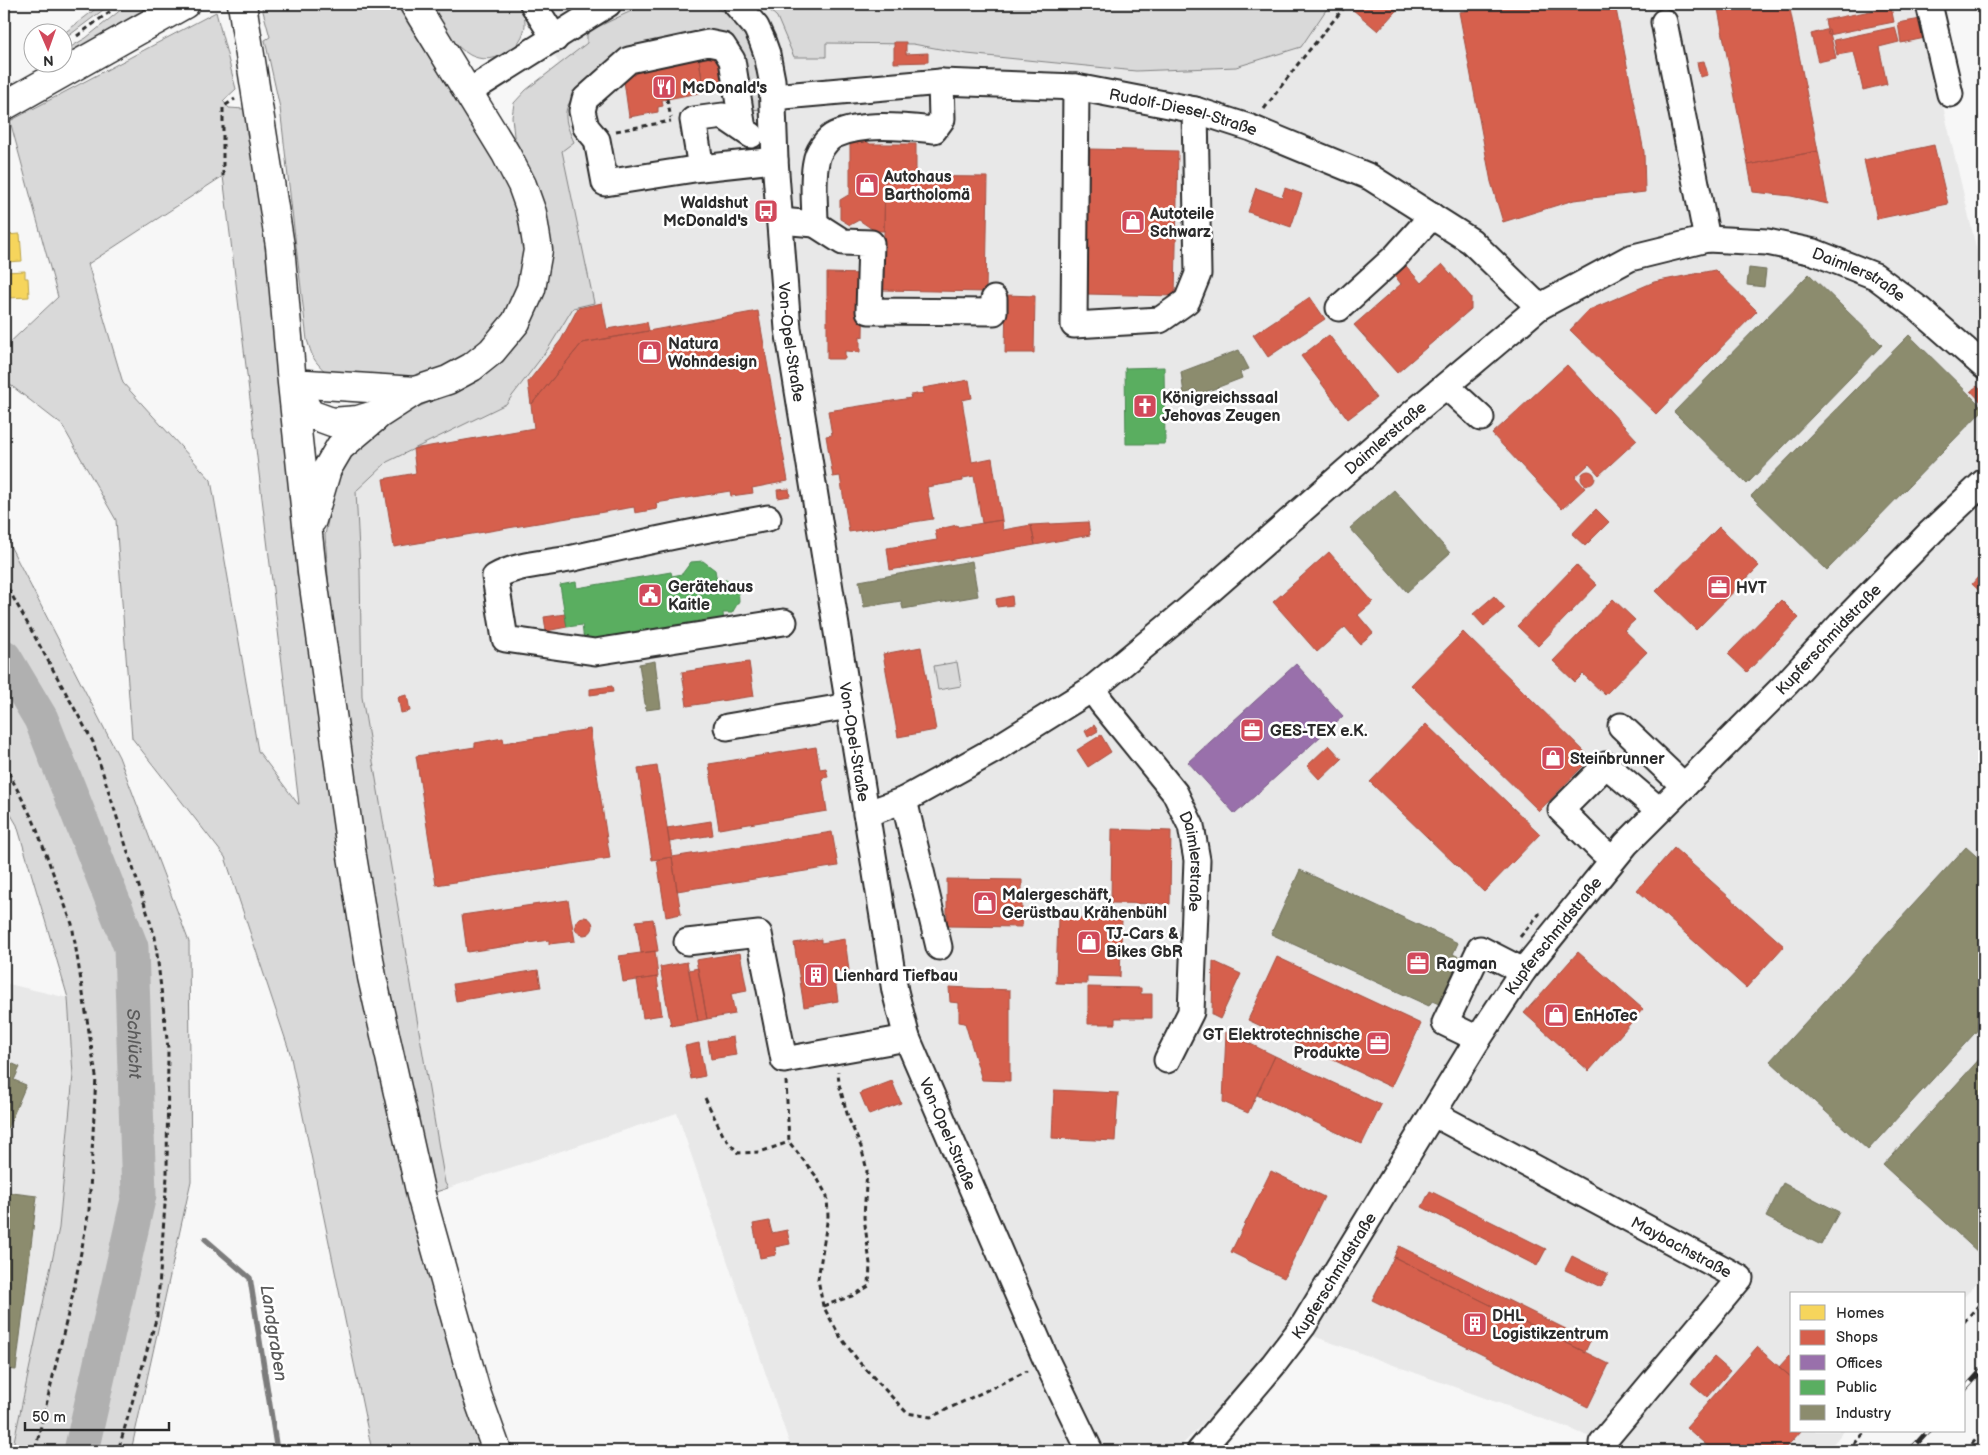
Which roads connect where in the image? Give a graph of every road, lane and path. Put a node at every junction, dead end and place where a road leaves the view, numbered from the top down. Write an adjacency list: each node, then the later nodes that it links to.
1 (120, 4): 12 (path)
2 (185, 4): 20 (main road)
3 (414, 4): 15 (main road)
4 (533, 4): 11 (street)
5 (608, 4): 11 (street)
6 (736, 4): 18 (street, Von-Opel-Straße)
7 (1347, 4): 23 (path)
8 (1929, 4): 17 (street)
9 (244, 14): 16 (main road)
10 (1664, 22): 32 (street)
11 (554, 38): 15 (street)
12 (72, 40)
13 (941, 82): 14 (street, Rudolf-Diesel-Straße); 18 (street, Rudolf-Diesel-Straße); 31 (street)
14 (1076, 87): 21 (street, Rudolf-Diesel-Straße); 21 (street)
15 (468, 92): 39 (main road)
16 (257, 94): 28 (path); 37 (main road)
17 (1950, 94)
18 (773, 97): 26 (street, Von-Opel-Straße)
19 (667, 99): 22 (path)
20 (4, 106)
21 (1195, 110): 23 (street, Rudolf-Diesel-Straße)
22 (682, 121): 24 (street); 25 (path); 27 (street)
23 (1250, 128): 29 (street, Rudolf-Diesel-Straße)
24 (743, 129): 25 (street); 26 (street)
25 (595, 137): 27 (street)
26 (775, 156): 27 (street); 30 (street, Von-Opel-Straße)
27 (701, 168)
28 (223, 176)
29 (1432, 216): 34 (street, Rudolf-Diesel-Straße); 35 (street)
30 (780, 221): 31 (street); 48 (street, Von-Opel-Straße)
31 (815, 224): 33 (street)
32 (1707, 239): 34 (street, Daimlerstraße); 36 (street, Daimlerstraße)
33 (994, 299)
34 (1539, 307): 38 (street, Daimlerstraße)
35 (1339, 308)
36 (1984, 366)
37 (292, 383): 39 (main road); 40 (main road); 44 (main road)
38 (1446, 386): 41 (street); 47 (street, Daimlerstraße)
39 (415, 392): 40 (main road)
40 (381, 413): 44 (main road)
41 (1481, 418)
42 (1984, 482): 52 (street, Kupferschmidstraße)
43 (768, 518): 46 (street)
44 (308, 531): 78 (main road)
45 (4, 581): 77 (path)
46 (784, 622)
47 (1092, 689): 53 (street, Daimlerstraße); 65 (street, Daimlerstraße)
48 (849, 706): 50 (street); 55 (street, Von-Opel-Straße)
49 (1621, 726): 52 (street)
50 (727, 727)
51 (4, 764): 76 (path)
52 (1684, 786): 54 (street, Kupferschmidstraße)
53 (904, 800): 55 (street, Daimlerstraße); 59 (street)
54 (1659, 810): 56 (street, Kupferschmidstraße); 56 (street)
55 (866, 814): 61 (street, Von-Opel-Straße)
56 (1613, 860): 60 (street, Kupferschmidstraße)
57 (1497, 938): 60 (street)
58 (687, 942): 64 (street)
59 (938, 947)
60 (1528, 964): 62 (street, Kupferschmidstraße); 62 (street)
61 (907, 1038): 63 (street); 72 (street, Von-Opel-Straße)
62 (1478, 1039): 67 (street, Kupferschmidstraße)
63 (837, 1051): 64 (street); 70 (path)
64 (784, 1060): 68 (path)
65 (1167, 1060)
66 (706, 1098): 68 (path)
67 (1434, 1114): 75 (street, Maybachstraße); 80 (street, Kupferschmidstraße)
68 (789, 1142): 70 (path)
69 (1984, 1299): 71 (path)
70 (823, 1306): 72 (path)
71 (1966, 1320)
72 (1048, 1362): 79 (street, Von-Opel-Straße)
73 (1984, 1430): 82 (path)
74 (1865, 1432): 81 (path)
75 (1602, 1443)
76 (35, 1451)
77 (118, 1451)
78 (497, 1451)
79 (1090, 1451)
80 (1200, 1451)
81 (1848, 1451)
82 (1966, 1451)

